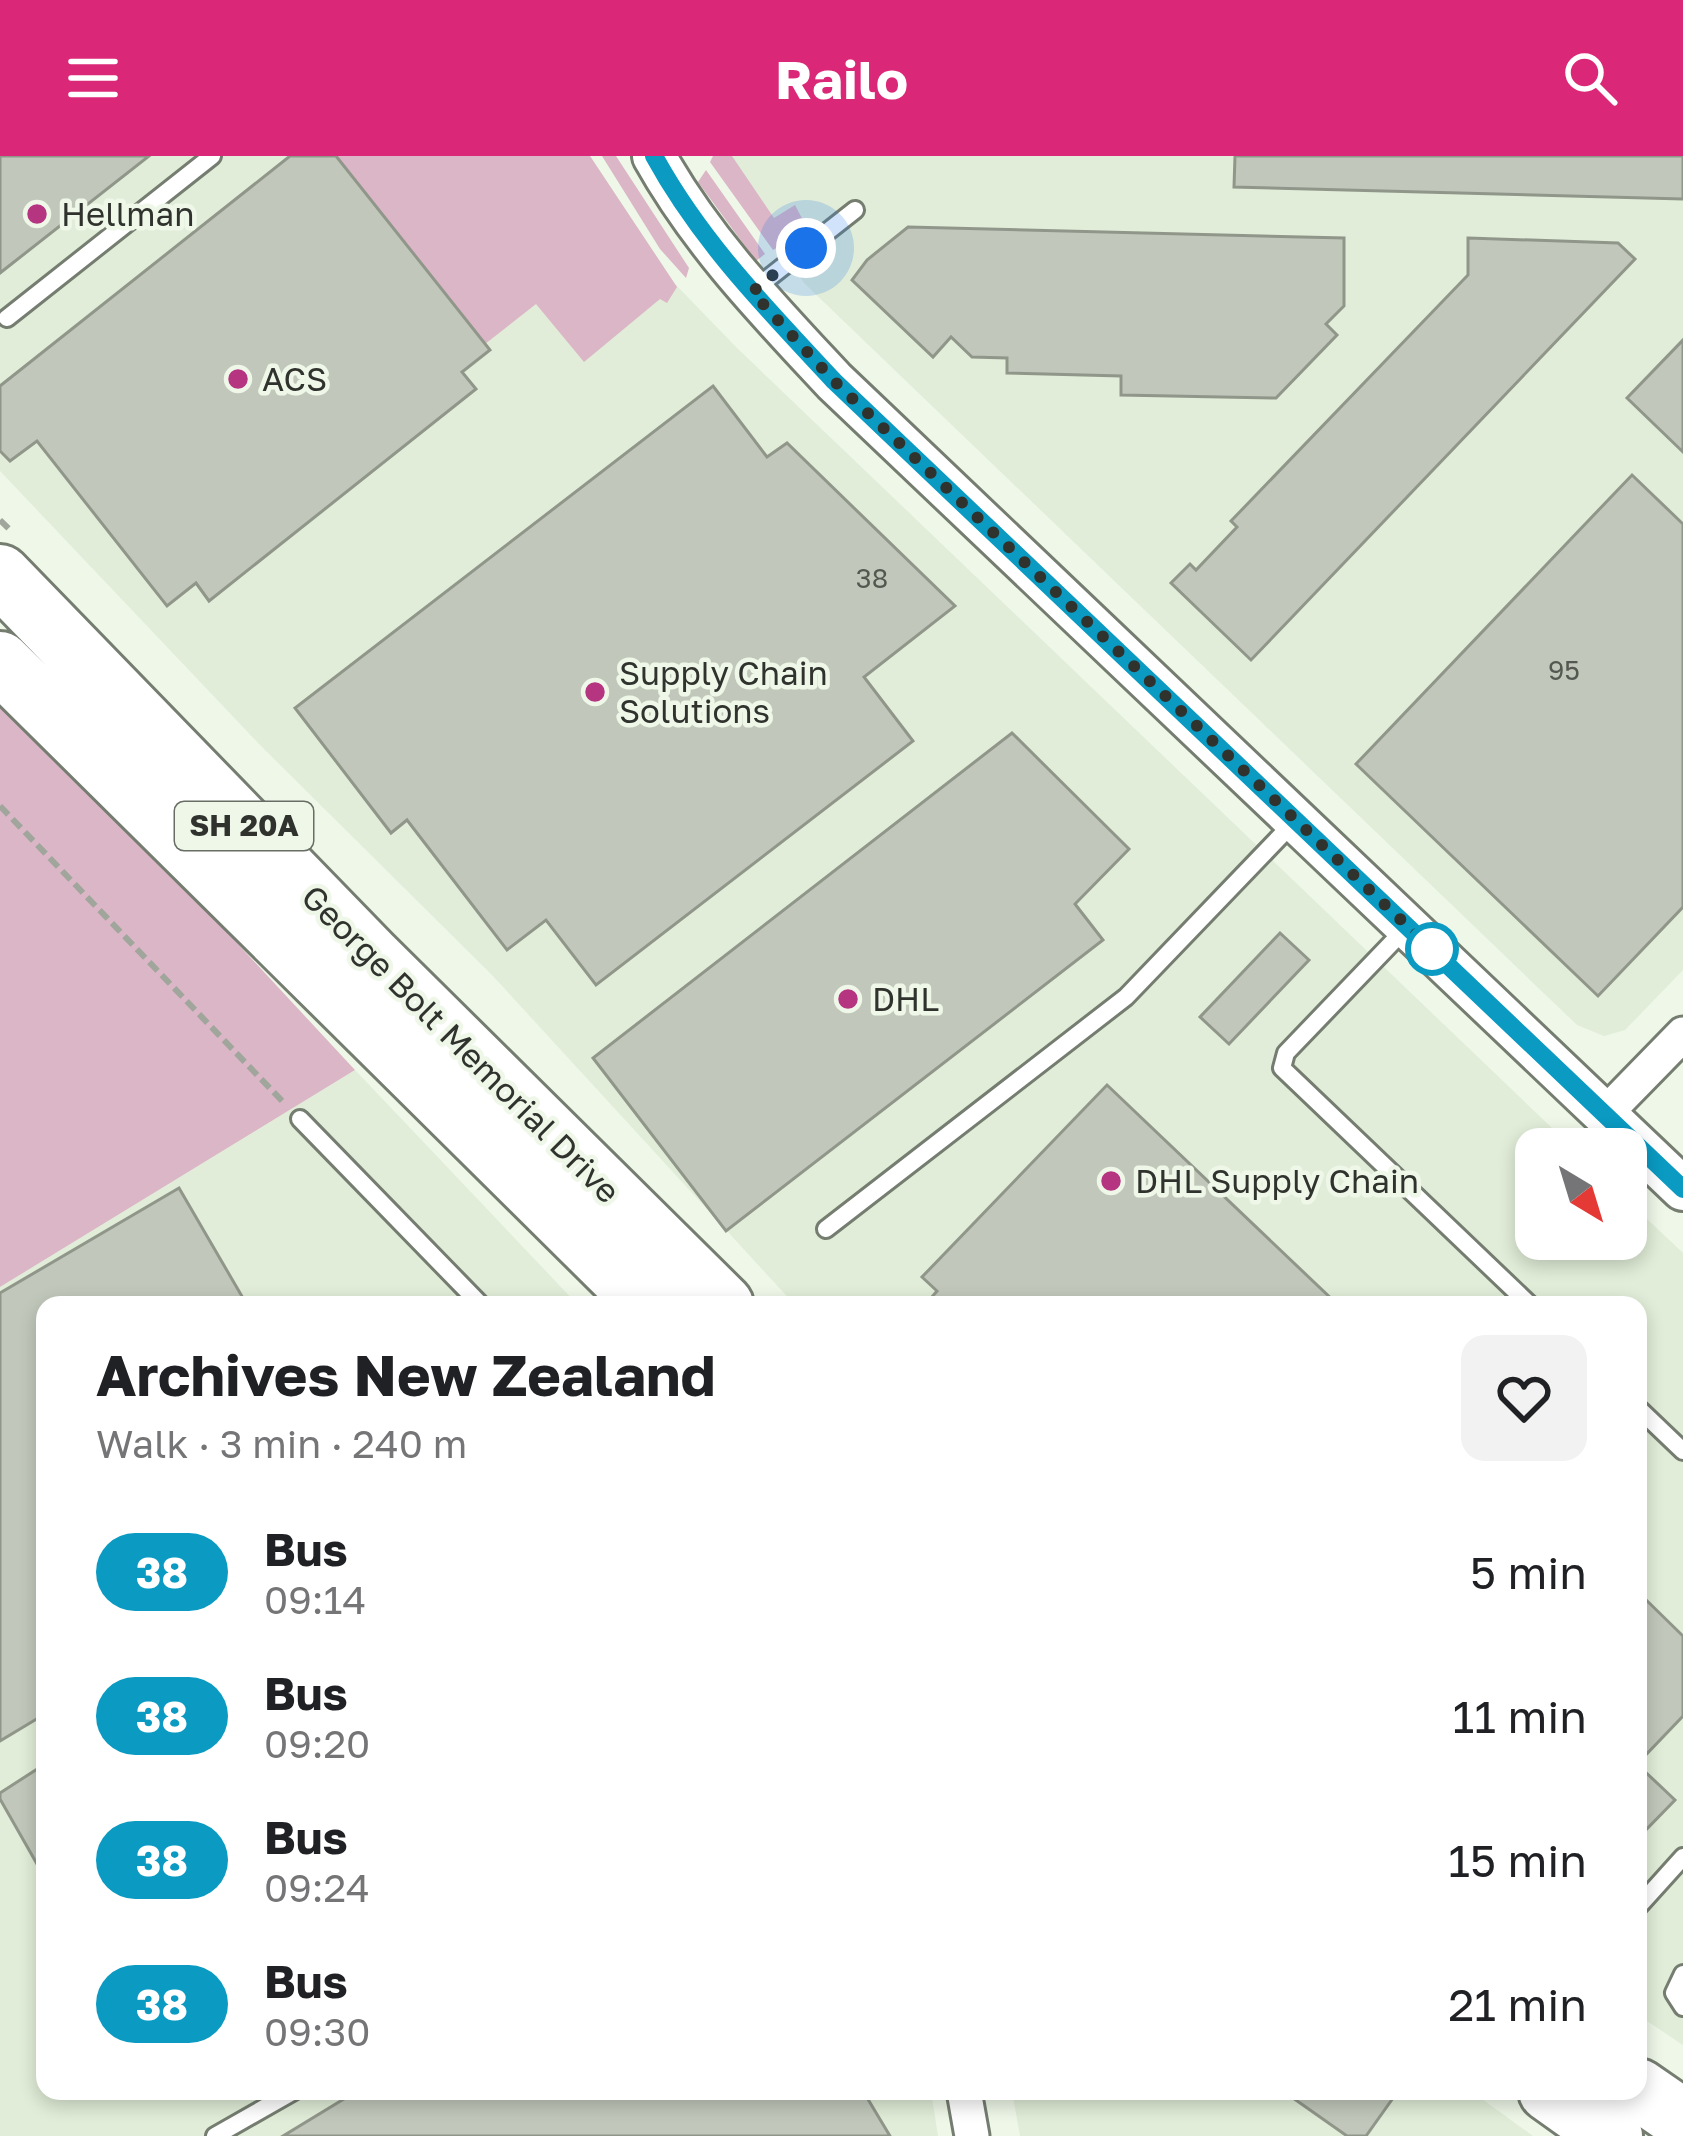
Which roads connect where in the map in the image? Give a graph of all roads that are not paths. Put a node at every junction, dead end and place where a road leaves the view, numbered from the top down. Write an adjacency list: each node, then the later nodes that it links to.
1 (212, 156): 5 (lane)
2 (654, 156): 4 (street)
3 (855, 210): 4 (lane)
4 (752, 292): 8 (street)
5 (7, 318)
6 (0, 575): 17 (highway, George Bolt Memorial Drive / SH 20A)
7 (0, 662): 16 (highway, George Bolt Memorial Drive / SH 20A)
8 (1296, 820): 9 (street); 14 (lane)
9 (1408, 927): 11 (street); 18 (lane)
10 (1683, 1034): 11 (street)
11 (1605, 1114): 13 (street)
12 (300, 1119): 15 (lane)
13 (1683, 1189)
14 (826, 1229)
15 (472, 1296)
16 (640, 1296)
17 (714, 1296)
18 (1521, 1296)
19 (1647, 1417): 20 (lane)
20 (1683, 1451)
21 (1683, 1856): 22 (lane)
22 (1647, 1897)
23 (1683, 1974): 24 (lane)
24 (1683, 2007)
25 (1647, 2095): 29 (highway)
26 (278, 2100): 30 (lane)
27 (966, 2100): 31 (street)
28 (1562, 2100): 32 (highway)
29 (1683, 2120)
30 (215, 2136)
31 (972, 2136)
32 (1612, 2136)

